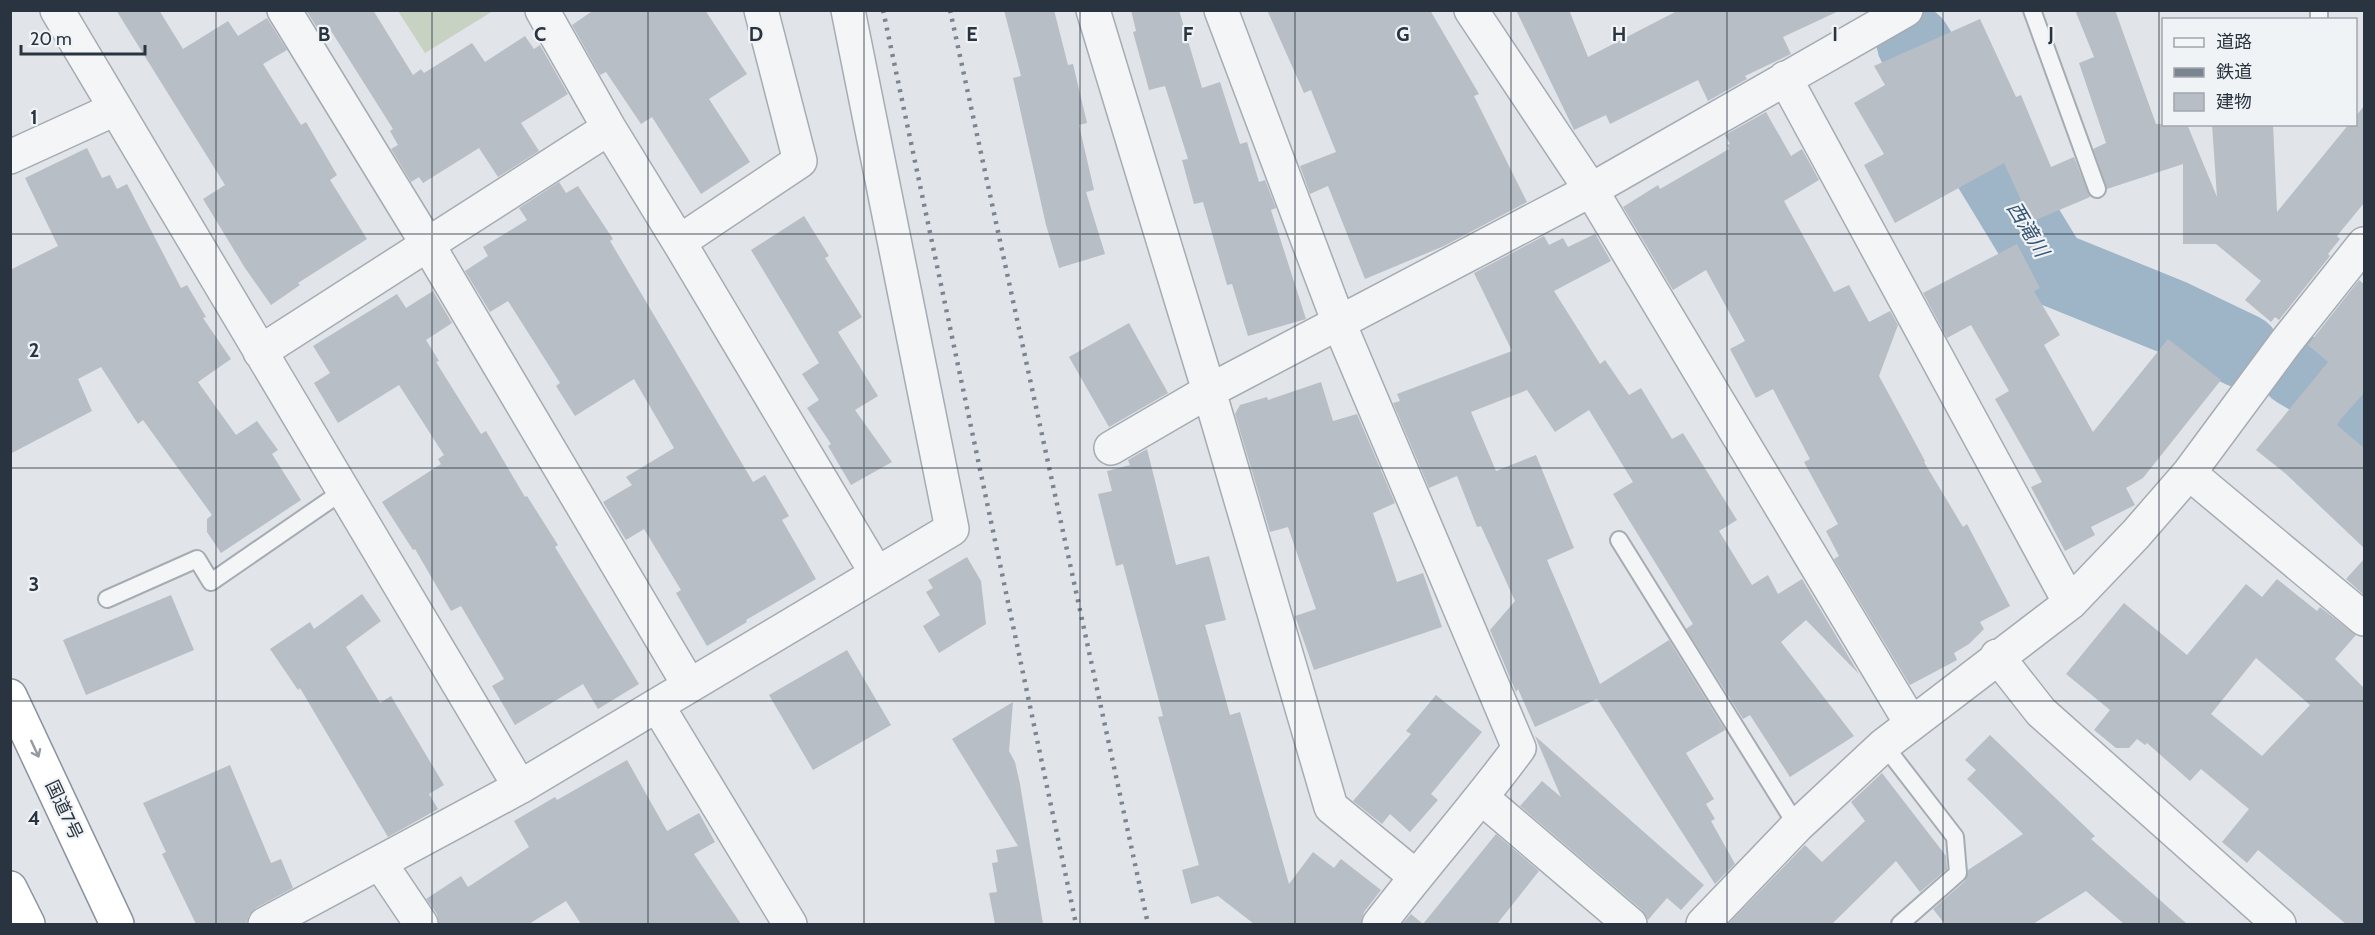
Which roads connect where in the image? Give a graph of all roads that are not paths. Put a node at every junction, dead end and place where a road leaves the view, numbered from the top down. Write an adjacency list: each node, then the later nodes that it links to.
1 (57, 10): 12 (street)
2 (284, 10): 19 (street)
3 (542, 10): 13 (street)
4 (761, 10): 17 (street)
5 (848, 10): 27 (street)
6 (1093, 10): 22 (street)
7 (1221, 10): 20 (street)
8 (1471, 10): 16 (street)
9 (1906, 10): 11 (street)
10 (2032, 10): 15 (lane)
11 (1785, 78): 16 (street); 29 (street)
12 (115, 109): 14 (street); 21 (street)
13 (609, 128): 17 (street); 19 (street)
14 (10, 157)
15 (2097, 189)
16 (1591, 190): 20 (street); 35 (street)
17 (679, 242): 27 (street)
18 (2364, 244): 24 (street)
19 (428, 245): 21 (street); 32 (street)
20 (1339, 323): 22 (street); 38 (street)
21 (260, 352): 25 (street)
22 (1209, 391): 23 (street); 41 (street)
23 (1111, 448)
24 (2189, 472): 29 (street); 30 (street)
25 (343, 491): 28 (lane); 37 (street)
26 (1619, 540): 39 (lane)
27 (877, 574): 32 (street)
28 (107, 599)
29 (2070, 603): 31 (street)
30 (2364, 619)
31 (1997, 656): 35 (street); 52 (street)
32 (689, 685): 34 (street)
33 (10, 696): 44 (highway, 国道7号, one-way to 44)
34 (657, 705): 37 (street); 47 (street)
35 (1911, 723): 36 (street)
36 (1884, 745): 39 (street); 51 (lane)
37 (520, 787): 40 (street)
38 (1482, 798): 41 (street); 49 (street)
39 (1797, 825): 50 (street)
40 (380, 863): 45 (street); 46 (street)
41 (1415, 876): 48 (street)
42 (10, 888): 43 (highway)
43 (28, 924)
44 (117, 924)
45 (265, 924)
46 (421, 924)
47 (790, 924)
48 (1379, 924)
49 (1630, 924)
50 (1702, 924)
51 (1900, 924)
52 (2279, 924)

